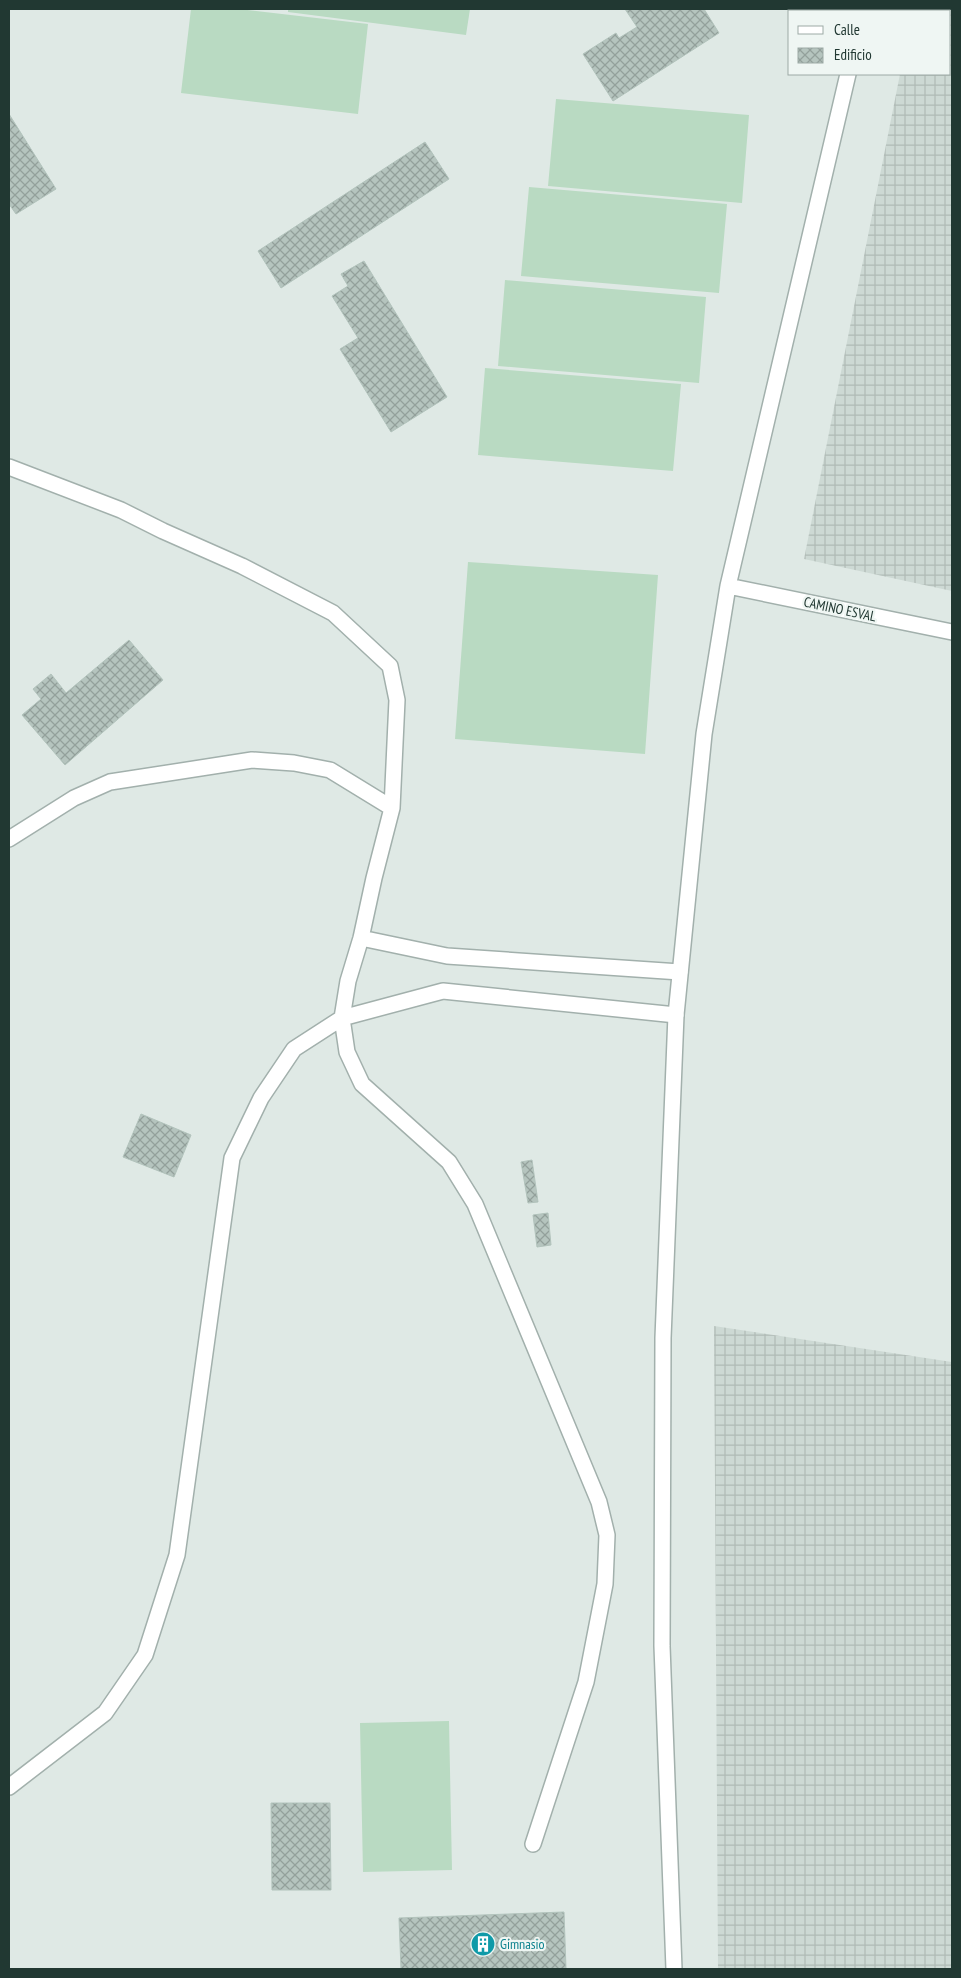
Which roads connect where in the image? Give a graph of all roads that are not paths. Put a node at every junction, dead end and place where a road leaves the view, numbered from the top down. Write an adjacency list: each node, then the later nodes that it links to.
1 (848, 75): 3 (street)
2 (9, 467): 5 (street)
3 (728, 586): 4 (street, CAMINO ESVAL); 8 (street)
4 (952, 632)
5 (392, 808): 6 (street); 7 (street)
6 (9, 838)
7 (361, 938): 8 (street); 10 (street)
8 (680, 972): 9 (street)
9 (676, 1015): 10 (street); 13 (street)
10 (342, 1018): 11 (street); 12 (street)
11 (9, 1787)
12 (532, 1844)
13 (674, 1969)

